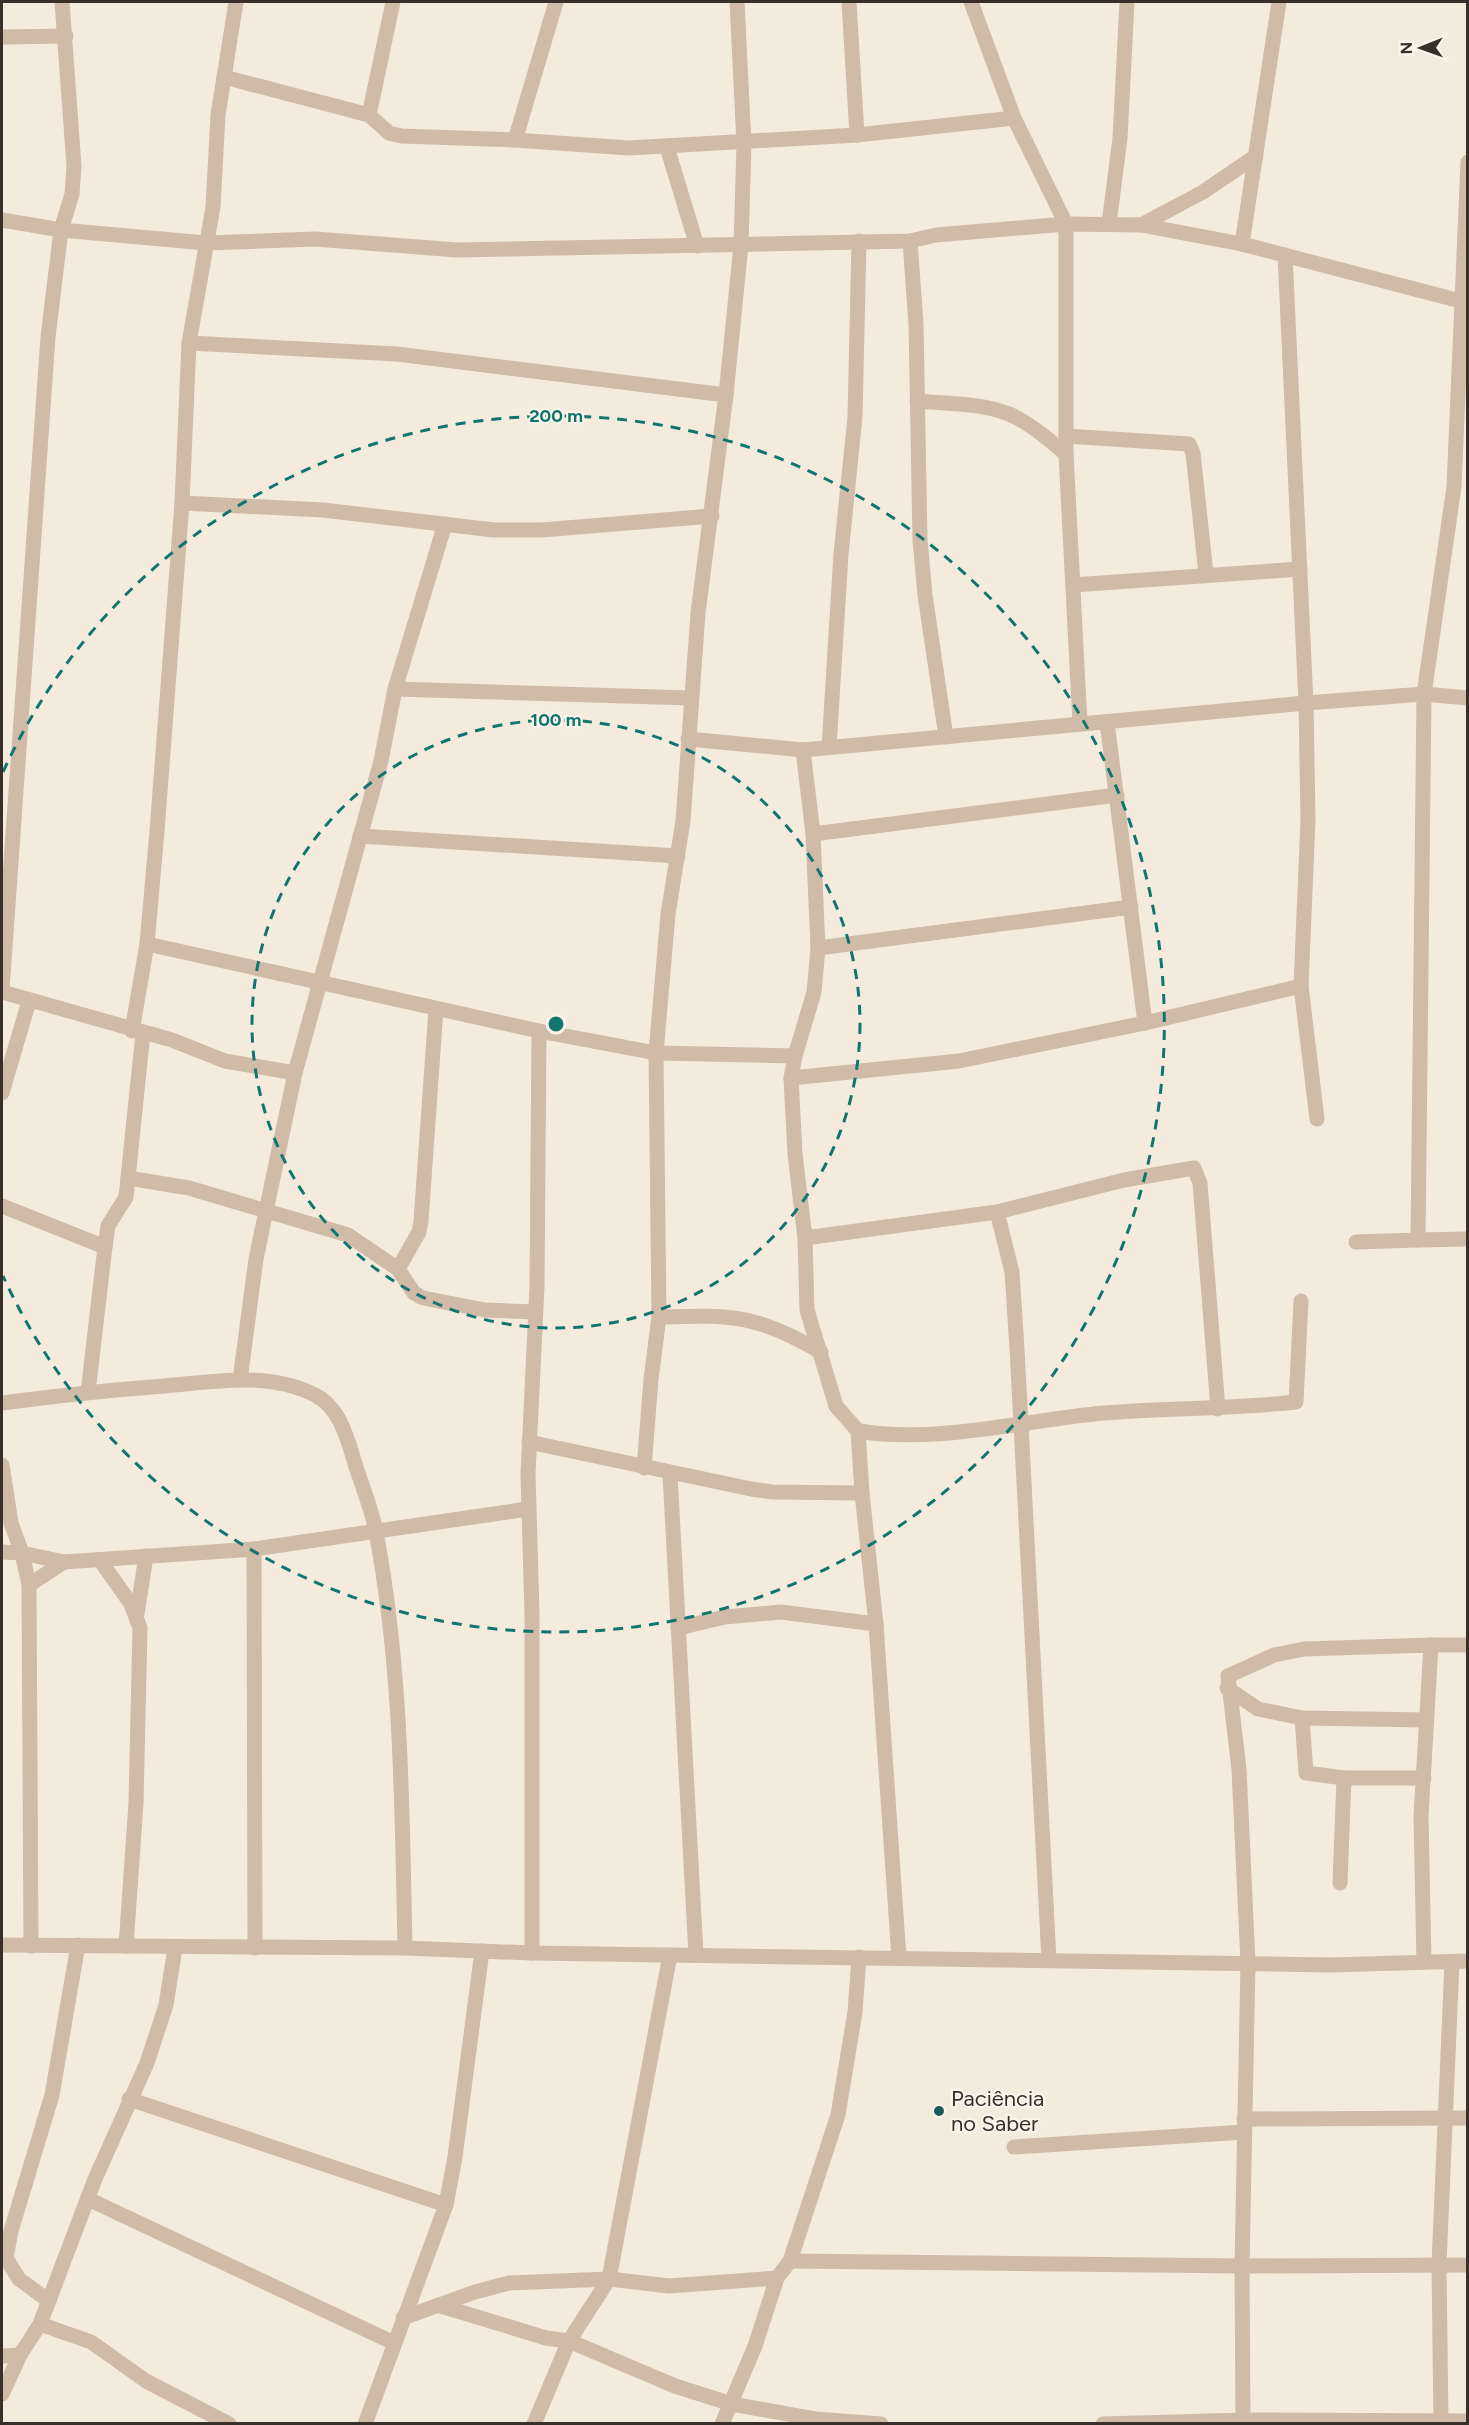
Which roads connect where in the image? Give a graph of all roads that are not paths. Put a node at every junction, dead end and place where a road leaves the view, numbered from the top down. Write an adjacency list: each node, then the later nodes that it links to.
1 (62, 2): 10 (street)
2 (236, 2): 12 (street)
3 (393, 2): 13 (street)
4 (556, 2): 16 (street)
5 (737, 2): 17 (street)
6 (849, 2): 15 (street)
7 (971, 2): 14 (street)
8 (1127, 2): 22 (street)
9 (1279, 2): 19 (street)
10 (66, 36): 11 (street); 25 (street)
11 (2, 37)
12 (224, 77): 13 (street); 28 (street)
13 (369, 115): 16 (street)
14 (1014, 118): 15 (street); 23 (street)
15 (857, 135): 17 (street)
16 (515, 140): 18 (street)
17 (744, 144): 18 (street); 30 (street)
18 (667, 147): 31 (street)
19 (1256, 156): 24 (street); 29 (street)
20 (1467, 162): 33 (street)
21 (2, 220): 25 (street)
22 (1109, 224): 23 (street); 24 (street)
23 (1066, 225): 27 (street); 37 (street)
24 (1141, 225): 29 (street)
25 (61, 230): 28 (street); 65 (street)
26 (859, 241): 27 (street); 30 (street); 54 (street)
27 (910, 241): 36 (street)
28 (206, 243): 31 (street); 34 (street)
29 (1242, 244): 32 (street)
30 (741, 245): 31 (street); 35 (street)
31 (697, 246)
32 (1285, 255): 33 (street); 42 (street)
33 (1465, 302): 46 (street)
34 (189, 343): 35 (street); 39 (street)
35 (726, 395): 40 (street)
36 (917, 401): 38 (street); 52 (street)
37 (1066, 436): 38 (street); 43 (street)
38 (1066, 454): 44 (street)
39 (182, 503): 41 (street); 61 (street)
40 (712, 516): 41 (street); 47 (street)
41 (445, 524): 45 (street)
42 (1300, 569): 43 (street); 49 (street)
43 (1206, 574): 44 (street)
44 (1072, 585): 51 (street)
45 (395, 689): 47 (street); 58 (street)
46 (1424, 694): 48 (street); 49 (street); 83 (street)
47 (691, 698): 53 (street)
48 (1467, 698)
49 (1306, 703): 50 (street); 64 (street)
50 (1107, 722): 51 (street); 56 (street)
51 (1080, 724): 52 (street)
52 (946, 737): 54 (street)
53 (688, 739): 55 (street); 59 (street)
54 (830, 747): 55 (street)
55 (803, 750): 57 (street)
56 (1117, 795): 57 (street); 60 (street)
57 (813, 834): 62 (street)
58 (360, 836): 59 (street); 63 (street)
59 (678, 856): 71 (street)
60 (1131, 907): 62 (street); 68 (street)
61 (147, 944): 63 (street); 70 (street)
62 (818, 948): 72 (street)
63 (320, 983): 67 (street); 73 (street)
64 (1301, 986): 68 (street); 76 (street)
65 (2, 991): 66 (street)
66 (29, 1001): 70 (street); 75 (street)
67 (436, 1008): 69 (street); 86 (street)
68 (1145, 1023): 74 (street)
69 (539, 1031): 71 (street); 88 (street)
70 (137, 1032): 73 (street); 77 (street)
71 (656, 1053): 72 (street); 89 (street)
72 (795, 1056): 74 (street)
73 (295, 1072): 80 (street)
74 (791, 1078): 81 (street)
75 (2, 1093)
76 (1317, 1119)
77 (128, 1179): 80 (street); 85 (street)
78 (2, 1206): 85 (street)
79 (997, 1212): 81 (street); 94 (street); 95 (street)
80 (267, 1213): 86 (street); 91 (street)
81 (805, 1238): 90 (street)
82 (1467, 1239): 83 (street)
83 (1418, 1240): 84 (street)
84 (1356, 1242)
85 (105, 1247): 92 (street)
86 (398, 1269): 88 (street)
87 (1301, 1301): 94 (street)
88 (535, 1312): 97 (street)
89 (659, 1317): 90 (street); 99 (street)
90 (821, 1352): 96 (street)
91 (240, 1380): 92 (street); 104 (street)
92 (88, 1392): 93 (street)
93 (2, 1403)
94 (1218, 1409): 95 (street)
95 (1021, 1423): 96 (street); 137 (street)
96 (858, 1431): 101 (street)
97 (529, 1442): 99 (street); 102 (street)
98 (2, 1465): 103 (street)
99 (644, 1467): 100 (street)
100 (670, 1474): 101 (street); 115 (street)
101 (862, 1493): 114 (street)
102 (528, 1509): 104 (street); 132 (street)
103 (11, 1523): 105 (street); 108 (street)
104 (376, 1530): 106 (street); 130 (street)
105 (2, 1537)
106 (254, 1549): 109 (street); 129 (street)
107 (2, 1552): 108 (street)
108 (22, 1553): 111 (street); 112 (street)
109 (146, 1557): 110 (street); 113 (street)
110 (100, 1560): 111 (street); 113 (street)
111 (64, 1562): 112 (street)
112 (30, 1585): 126 (street)
113 (137, 1614): 127 (street)
114 (876, 1624): 115 (street); 136 (street)
115 (678, 1628): 134 (street)
116 (1431, 1645): 117 (street); 118 (street); 120 (street)
117 (1467, 1645)
118 (1227, 1688): 119 (street); 141 (street)
119 (1302, 1718): 120 (street); 121 (street)
120 (1426, 1720): 122 (street)
121 (1344, 1778): 122 (street); 123 (street)
122 (1424, 1778): 139 (street)
123 (1340, 1882)
124 (2, 1945): 126 (street)
125 (78, 1945): 126 (street); 127 (street); 155 (street)
126 (31, 1946)
127 (126, 1946): 128 (street)
128 (175, 1948): 129 (street); 142 (street)
129 (255, 1948): 130 (street)
130 (405, 1948): 131 (street)
131 (482, 1951): 132 (street); 148 (street)
132 (532, 1953): 133 (street)
133 (670, 1955): 134 (street); 154 (street)
134 (696, 1955): 135 (street)
135 (859, 1957): 136 (street); 149 (street)
136 (899, 1958): 137 (street)
137 (1049, 1959): 141 (street)
138 (1467, 1961): 140 (street)
139 (1424, 1962): 140 (street); 141 (street)
140 (1452, 1962): 143 (street)
141 (1248, 1963): 145 (street)
142 (129, 2099): 147 (street); 148 (street)
143 (1443, 2117): 144 (street); 145 (street); 150 (street)
144 (1467, 2118)
145 (1244, 2125): 146 (street); 152 (street)
146 (1014, 2147)
147 (88, 2199): 155 (street); 160 (street)
148 (446, 2205): 157 (street)
149 (790, 2261): 152 (street); 153 (street)
150 (1439, 2264): 151 (street); 152 (street); 169 (street)
151 (1467, 2265)
152 (1242, 2266): 168 (street)
153 (777, 2278): 154 (street); 164 (street)
154 (609, 2279): 156 (street); 159 (street)
155 (49, 2301): 158 (street)
156 (441, 2306): 157 (street); 159 (street)
157 (403, 2318): 160 (street)
158 (40, 2324): 161 (street); 165 (street)
159 (568, 2341): 164 (street); 172 (street)
160 (394, 2343): 171 (street)
161 (20, 2355): 162 (street); 163 (street)
162 (2, 2356)
163 (2, 2394)
164 (732, 2404): 166 (street); 173 (street)
165 (221, 2421)
166 (815, 2421): 174 (street)
167 (1467, 2421): 169 (street)
168 (1243, 2422): 169 (street); 170 (street)
169 (1441, 2422)
170 (1136, 2423): 175 (street)
171 (365, 2424)
172 (534, 2424)
173 (722, 2424)
174 (881, 2424)
175 (1103, 2424)

